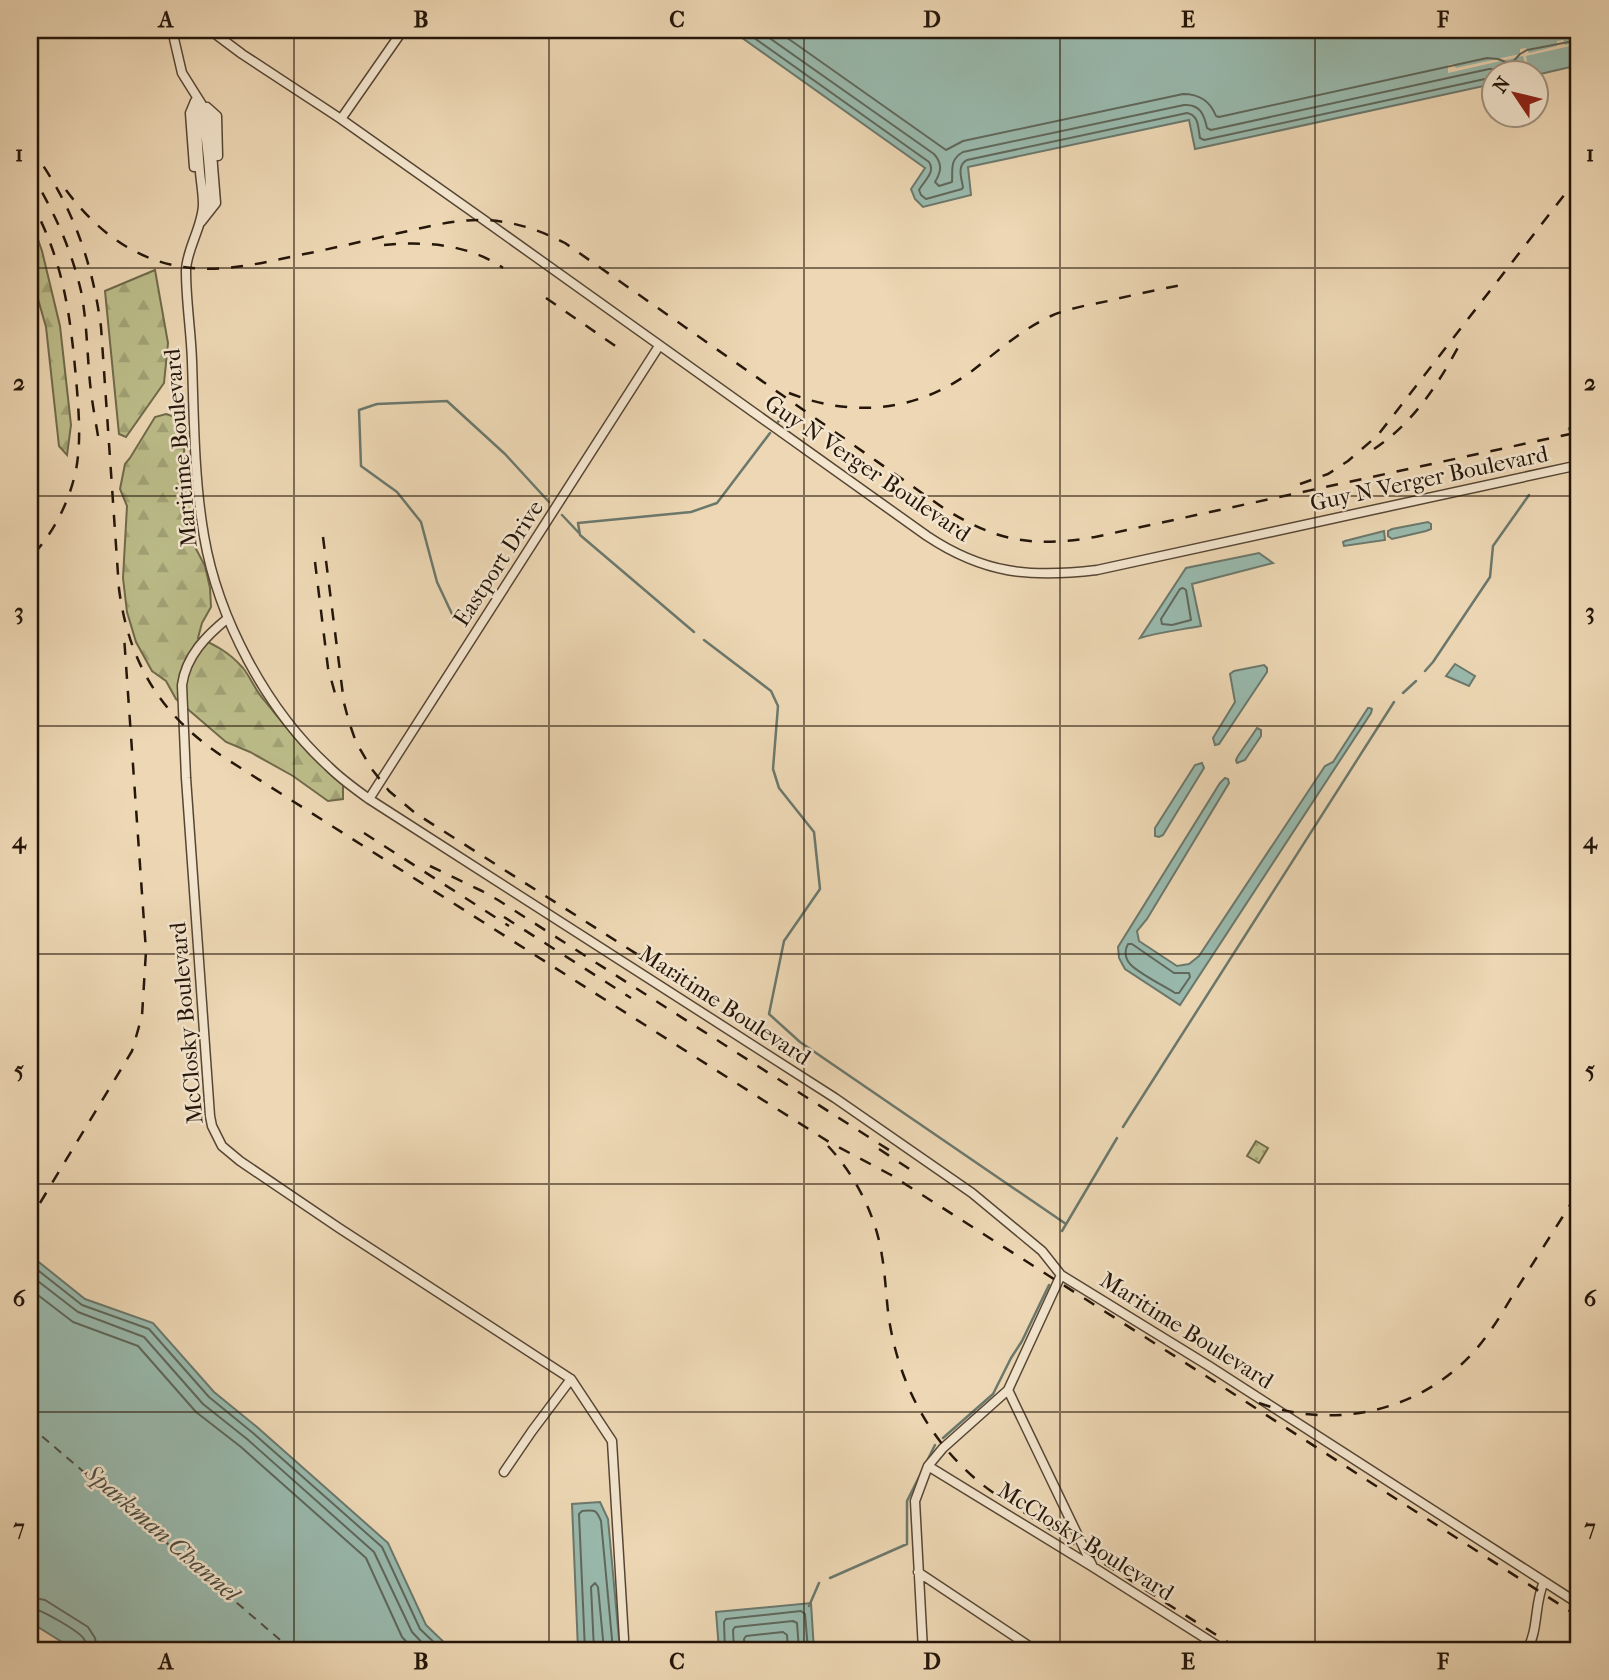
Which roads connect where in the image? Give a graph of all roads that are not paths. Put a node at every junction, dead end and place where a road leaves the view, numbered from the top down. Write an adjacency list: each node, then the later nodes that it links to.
1 (172, 30): 4 (street, Maritime Boulevard)
2 (210, 30): 5 (street, Guy N Verger Boulevard)
3 (403, 30): 5 (street)
4 (197, 98): 6 (street, Maritime Boulevard); 6 (street, Maritime Boulevard)
5 (341, 119): 7 (street, Guy N Verger Boulevard)
6 (200, 223): 9 (street, Maritime Boulevard)
7 (659, 346): 8 (street, Guy N Verger Boulevard); 10 (street, Eastport Drive)
8 (1579, 465)
9 (228, 618): 10 (street, Maritime Boulevard); 12 (street, McClosky Boulevard)
10 (369, 799): 11 (street, Maritime Boulevard)
11 (1061, 1275): 13 (street); 18 (street, Maritime Boulevard)
12 (571, 1379): 15 (street); 20 (street, McClosky Boulevard)
13 (1008, 1390): 14 (street); 16 (street)
14 (928, 1466): 16 (street, McClosky Boulevard); 17 (street)
15 (504, 1472)
16 (1093, 1567): 23 (street, McClosky Boulevard)
17 (918, 1572): 21 (street); 22 (street)
18 (1544, 1581): 19 (street, Maritime Boulevard); 24 (street)
19 (1579, 1604)
20 (624, 1639)
21 (922, 1650)
22 (1035, 1650)
23 (1224, 1650)
24 (1527, 1650)

